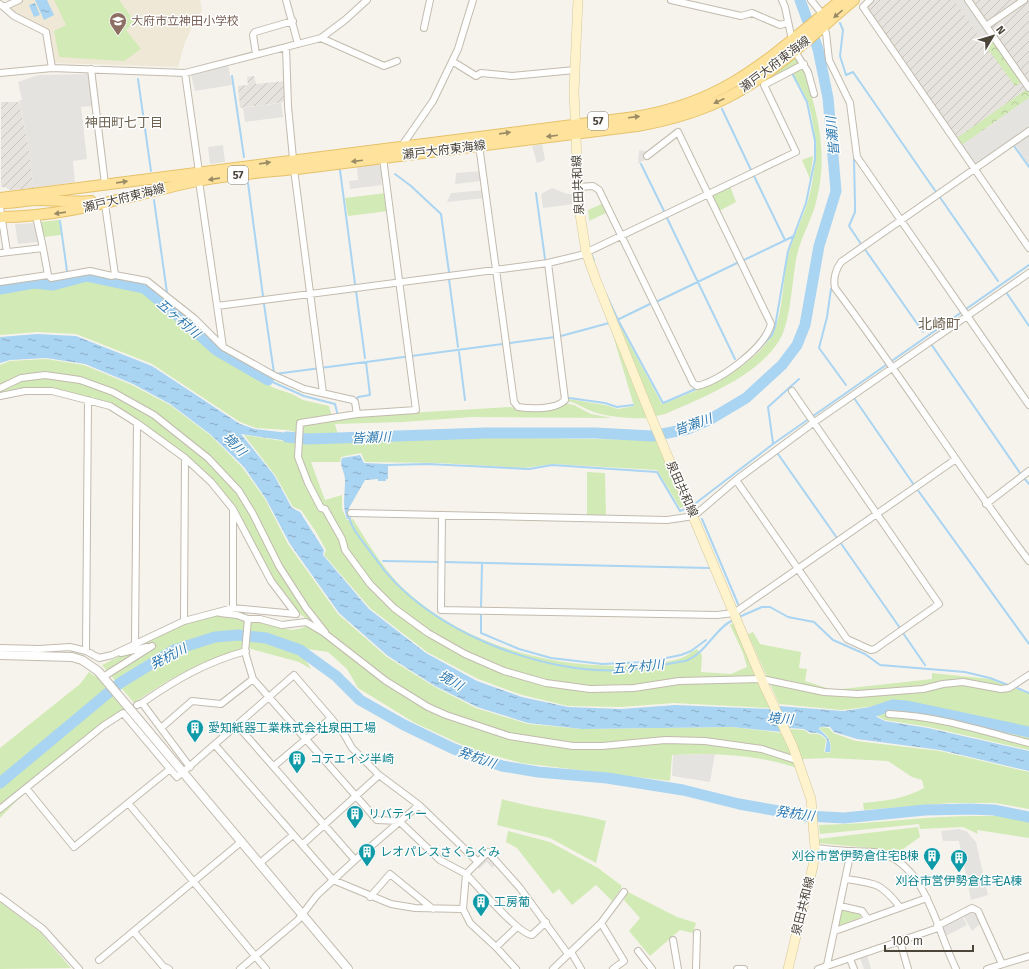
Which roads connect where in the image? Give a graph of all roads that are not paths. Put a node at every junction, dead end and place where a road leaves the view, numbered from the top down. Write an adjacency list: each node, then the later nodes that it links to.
1 (19, 0): 16 (street)
2 (286, 0): 18 (street)
3 (367, 0): 23 (street)
4 (430, 0): 22 (street)
5 (473, 0): 29 (street)
6 (578, 0): 33 (main road, 泉田共和線)
7 (671, 0): 17 (street)
8 (702, 0): 17 (street)
9 (782, 0): 20 (street)
10 (811, 0): 19 (street)
11 (841, 0): 19 (main road, 瀬戸大府東海線 / 57)
12 (854, 0): 19 (main road, 瀬戸大府東海線 / 57, one-way to 19)
13 (870, 0): 45 (street)
14 (968, 0): 21 (street)
15 (1024, 0): 21 (street)
16 (2, 5): 31 (street)
17 (704, 8): 20 (street)
18 (293, 21): 24 (street); 27 (street)
19 (821, 22): 25 (main road, 瀬戸大府東海線 / 57); 55 (street)
20 (787, 23): 25 (street)
21 (986, 26): 36 (street)
22 (424, 28)
23 (321, 38): 24 (street); 28 (street)
24 (298, 44): 26 (street)
25 (794, 44): 30 (street); 38 (main road, 瀬戸大府東海線 / 57)
26 (286, 47): 27 (street); 44 (street)
27 (256, 54): 35 (street)
28 (397, 61)
29 (452, 61): 33 (street); 41 (street)
30 (804, 64): 37 (street); 49 (street)
31 (52, 68): 32 (street); 34 (street)
32 (91, 69): 35 (street); 47 (street)
33 (575, 70): 38 (main road, 泉田共和線)
34 (0, 73)
35 (185, 73): 46 (street)
36 (1029, 88)
37 (814, 94)
38 (576, 128): 40 (main road, 瀬戸大府東海線 / 57, one-way to 40); 41 (main road, 瀬戸大府東海線 / 57, one-way to 38); 48 (main road, 泉田共和線)
39 (1029, 131): 45 (street)
40 (479, 145): 43 (main road, 瀬戸大府東海線 / 57); 62 (street)
41 (401, 147): 44 (main road, 瀬戸大府東海線 / 57)
42 (647, 156): 49 (street)
43 (383, 158): 44 (main road, 瀬戸大府東海線 / 57, one-way to 44); 67 (street)
44 (294, 164): 46 (main road, 瀬戸大府東海線 / 57); 68 (street)
45 (975, 169): 55 (street); 58 (street)
46 (199, 176): 47 (main road, 瀬戸大府東海線 / 57, one-way to 46); 50 (main road, 瀬戸大府東海線 / 57); 69 (street)
47 (105, 184): 51 (main road, 瀬戸大府東海線 / 57)
48 (578, 187): 56 (street); 59 (main road, 泉田共和線)
49 (709, 194): 56 (street); 56 (street)
50 (132, 196): 51 (main road, 57); 52 (main road, 瀬戸大府東海線 / 57)
51 (0, 198)
52 (105, 204): 54 (main road, 瀬戸大府東海線 / 57, one-way to 54); 64 (street)
53 (0, 213): 54 (main road, 瀬戸大府東海線 / 57); 60 (street)
54 (36, 216): 57 (street)
55 (900, 220): 70 (street); 72 (street)
56 (622, 236): 59 (street)
57 (43, 248): 60 (street); 65 (street)
58 (1029, 248)
59 (586, 252): 61 (street); 91 (main road, 泉田共和線)
60 (3, 253)
61 (548, 263): 62 (street); 62 (street)
62 (497, 269): 67 (street)
63 (1029, 273): 70 (street)
64 (115, 274): 65 (street); 71 (street)
65 (48, 275): 66 (street)
66 (0, 282)
67 (400, 282): 68 (street); 79 (street)
68 (311, 294): 69 (street); 75 (street)
69 (217, 306): 71 (street)
70 (966, 315): 72 (street); 78 (street)
71 (223, 346): 75 (street)
72 (892, 367): 80 (street); 83 (street)
73 (0, 388): 101 (street)
74 (792, 391): 80 (street)
75 (324, 393): 79 (street)
76 (0, 396): 77 (street)
77 (88, 400): 81 (street); 104 (street)
78 (1029, 405)
79 (358, 414): 111 (street)
80 (812, 422): 85 (street); 89 (street)
81 (137, 423): 82 (street); 102 (street)
82 (185, 458): 87 (street); 99 (street)
83 (956, 460): 86 (street); 89 (street)
84 (1029, 471): 86 (street)
85 (736, 480): 91 (street); 93 (street)
86 (986, 504): 92 (street)
87 (233, 509): 94 (street); 96 (street)
88 (351, 513): 90 (street)
89 (877, 514): 93 (street); 93 (street)
90 (442, 515): 91 (street); 97 (street)
91 (693, 515): 97 (main road, 泉田共和線)
92 (1029, 561)
93 (798, 568): 97 (street)
94 (233, 608): 95 (street); 96 (street)
95 (214, 612): 98 (street); 99 (street)
96 (296, 614): 100 (street)
97 (735, 614): 111 (main road, 泉田共和線)
98 (248, 619): 100 (street); 105 (street)
99 (184, 621): 102 (street)
100 (306, 622): 101 (street)
101 (330, 638): 120 (street)
102 (135, 643): 107 (street)
103 (0, 648): 104 (street)
104 (86, 651): 107 (street)
105 (246, 651): 110 (street); 116 (street)
106 (0, 655): 109 (street)
107 (112, 655): 109 (street)
108 (1029, 675): 111 (street)
109 (104, 678): 123 (street)
110 (253, 678): 112 (street); 116 (street)
111 (763, 682): 120 (main road, 泉田共和線)
112 (268, 697): 114 (street); 115 (street); 117 (street)
113 (889, 714): 118 (street)
114 (331, 718): 117 (street); 124 (street)
115 (238, 725): 119 (street); 121 (street)
116 (161, 728): 123 (street)
117 (306, 740): 121 (street); 126 (street)
118 (1029, 743)
119 (215, 745): 123 (street); 132 (street)
120 (799, 761): 135 (main road, 泉田共和線)
121 (274, 766): 131 (street)
122 (170, 769): 123 (street); 125 (street); 127 (street)
123 (186, 770): 133 (street)
124 (380, 775): 126 (street); 128 (street)
125 (26, 788): 127 (street); 129 (street)
126 (356, 796): 130 (street); 131 (street)
127 (128, 804): 143 (street)
128 (419, 805): 130 (street); 138 (street)
129 (0, 809)
130 (399, 822): 137 (street); 140 (street)
131 (325, 825): 134 (street); 137 (street)
132 (293, 835): 134 (street); 139 (street)
133 (241, 842): 139 (street); 143 (street)
134 (303, 844): 142 (street)
135 (815, 848): 136 (street); 186 (main road, 泉田共和線)
136 (851, 851): 141 (street); 147 (street)
137 (355, 860): 142 (street)
138 (478, 862): 140 (street); 154 (street)
139 (260, 863): 152 (street)
140 (466, 874): 150 (street); 156 (street)
141 (846, 879): 148 (street); 149 (street)
142 (333, 880): 146 (street); 152 (street)
143 (194, 882): 159 (street); 166 (street)
144 (624, 892): 155 (street)
145 (0, 897): 172 (street)
146 (370, 897): 151 (street); 151 (street)
147 (927, 898): 149 (street); 157 (street)
148 (840, 906): 153 (street); 158 (street)
149 (899, 906): 153 (street)
150 (463, 909): 151 (street); 163 (street)
151 (434, 910)
152 (302, 915): 166 (street); 176 (street)
153 (867, 918): 158 (street)
154 (546, 922): 156 (street); 165 (street)
155 (601, 923): 165 (street); 180 (street)
156 (517, 927): 163 (street)
157 (938, 927): 162 (street); 170 (street); 190 (street)
158 (835, 930): 171 (street)
159 (134, 932): 169 (street); 173 (street)
160 (696, 933): 183 (street)
161 (673, 940): 182 (street)
162 (900, 941): 168 (street); 189 (street)
163 (496, 947): 177 (street)
164 (638, 951): 181 (street)
165 (570, 953): 178 (street); 179 (street)
166 (256, 956): 174 (street); 175 (street)
167 (1029, 956): 170 (street)
168 (850, 959): 171 (street); 188 (street)
169 (99, 960)
170 (1002, 964): 191 (street)
171 (827, 965): 187 (street)
172 (79, 969)
173 (169, 969)
174 (240, 969)
175 (266, 969)
176 (348, 969)
177 (516, 969)
178 (553, 969)
179 (581, 969)
180 (613, 969)
181 (652, 969)
182 (678, 969)
183 (696, 969)
184 (738, 969): 185 (street)
185 (744, 969)
186 (788, 969)
187 (818, 969)
188 (854, 969)
189 (908, 969)
190 (956, 969)
191 (987, 969)

